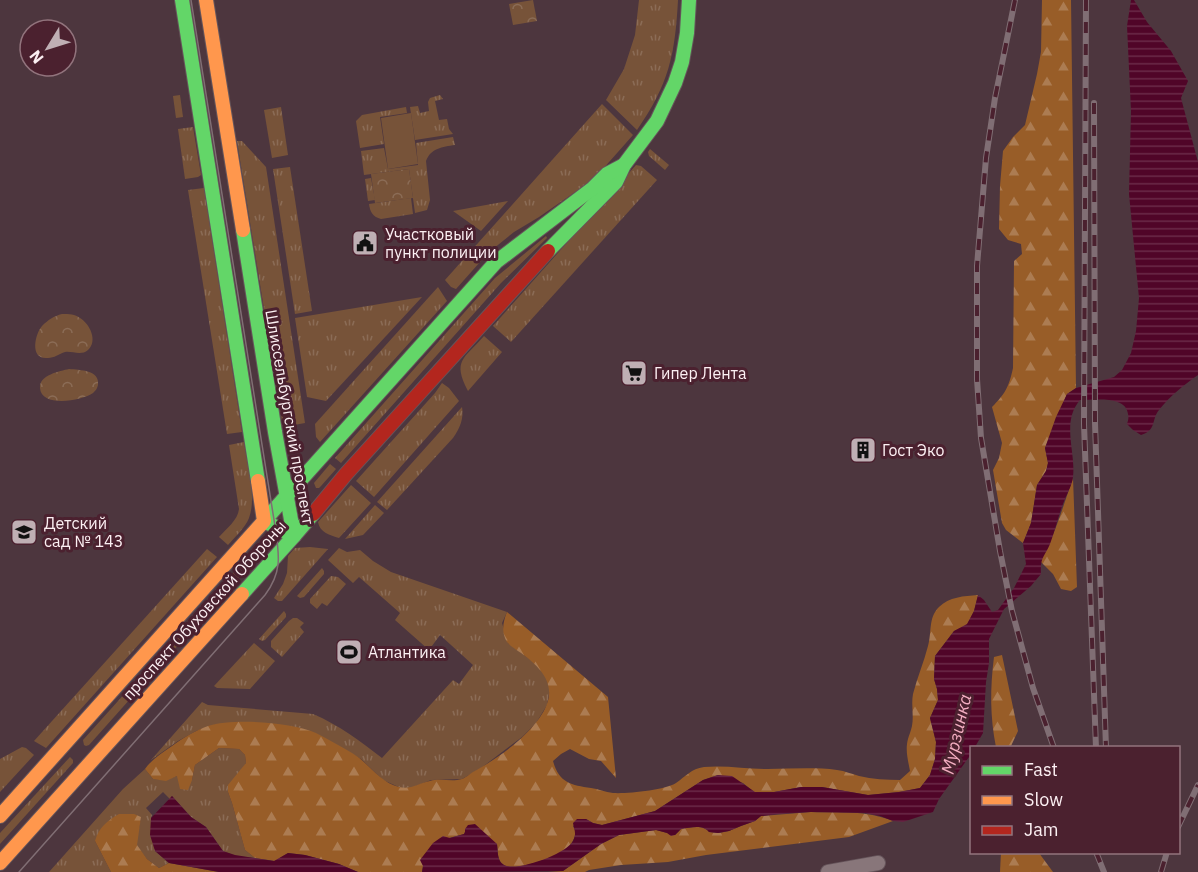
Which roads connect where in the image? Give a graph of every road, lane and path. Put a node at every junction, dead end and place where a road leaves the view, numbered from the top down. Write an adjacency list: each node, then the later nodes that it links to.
1 (182, 0): 6 (main road)
2 (206, 0): 5 (main road, Шлиссельбургский проспект)
3 (689, 0): 4 (main road, проспект Обуховской Обороны)
4 (624, 165): 5 (main road, проспект Обуховской Обороны); 7 (main road, проспект Обуховской Обороны)
5 (286, 497): 6 (main road, проспект Обуховской Обороны); 7 (main road, Шлиссельбургский проспект)
6 (264, 521): 7 (main road, Шлиссельбургский проспект); 8 (main road, проспект Обуховской Обороны)
7 (294, 536): 8 (main road, проспект Обуховской Обороны)
8 (81, 749): 9 (main road, проспект Обуховской Обороны); 10 (main road, проспект Обуховской Обороны)
9 (0, 816)
10 (0, 863)
11 (879, 863): 12 (street)
12 (828, 872)

